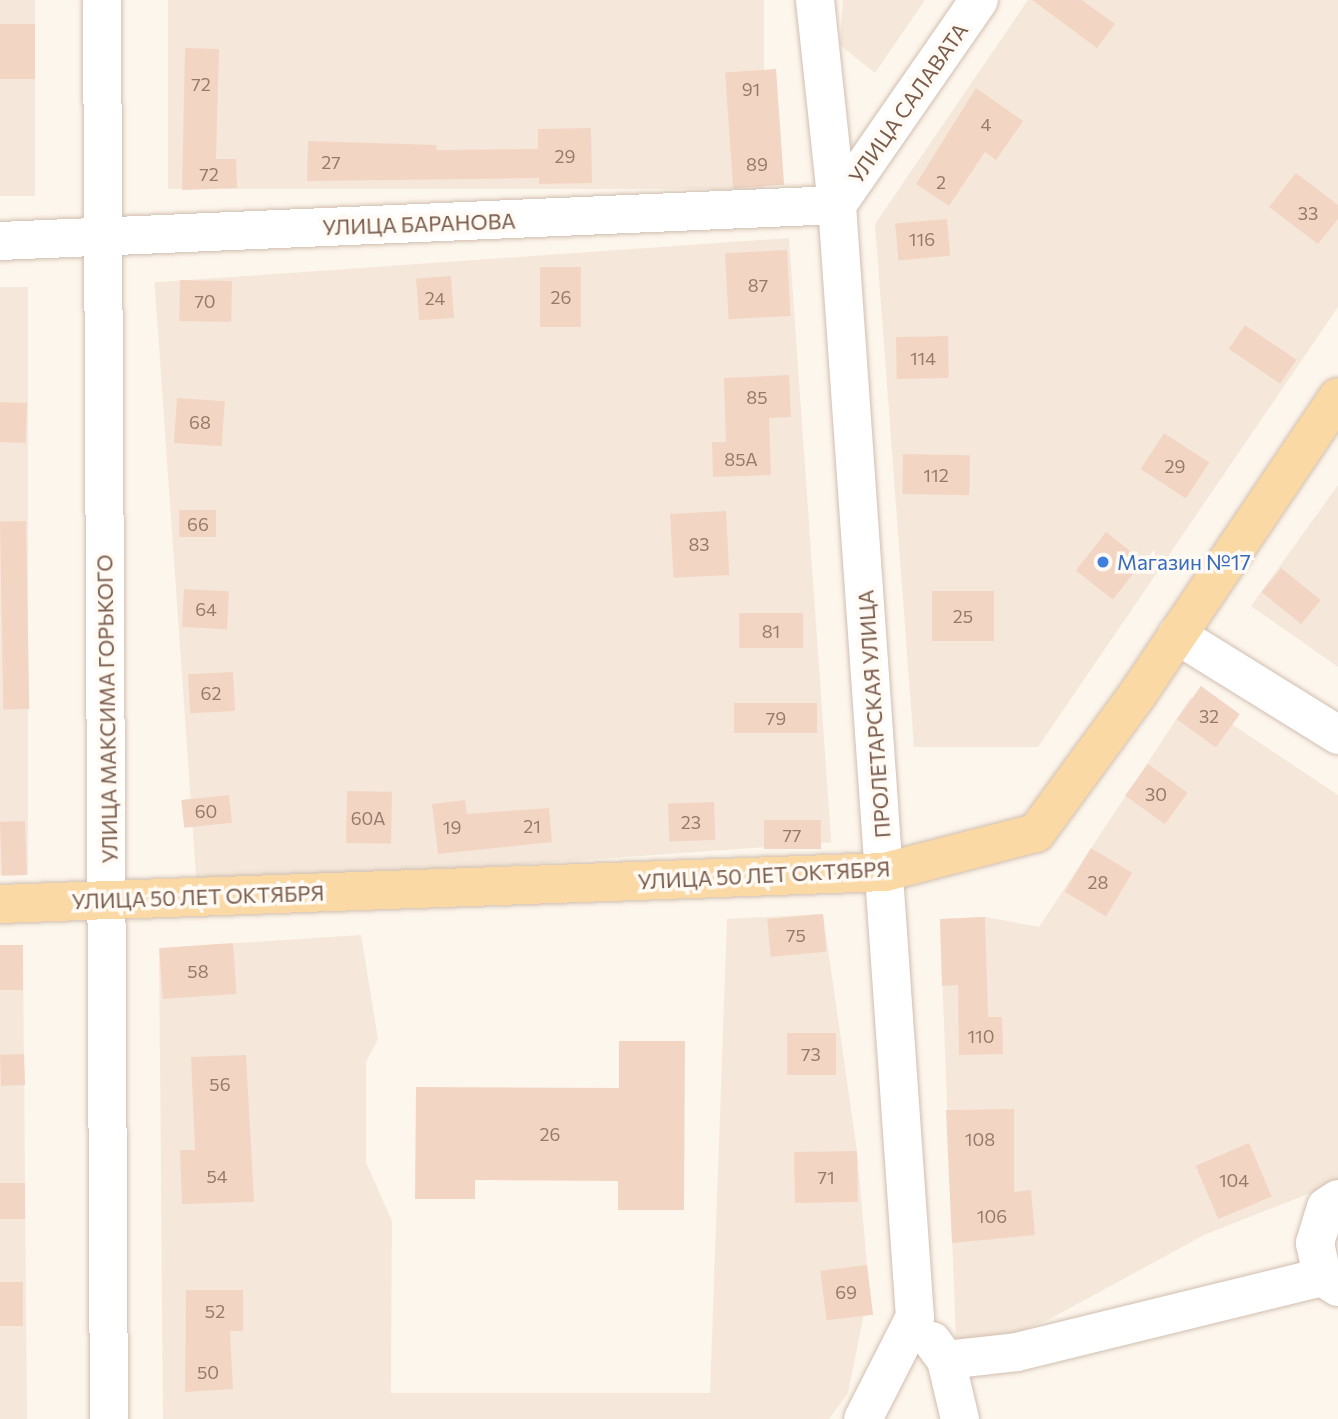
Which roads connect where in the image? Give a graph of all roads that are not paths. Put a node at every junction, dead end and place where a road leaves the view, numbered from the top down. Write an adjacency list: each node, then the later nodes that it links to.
1 (102, 0): 5 (street, УЛИЦА МАКСИМА ГОРЬКОГО)
2 (815, 0): 4 (street, ПРОЛЕТАРСКАЯ УЛИЦА)
3 (979, 0): 4 (street, УЛИЦА САЛАВАТА)
4 (837, 205): 5 (street, УЛИЦА БАРАНОВА); 10 (street, ПРОЛЕТАРСКАЯ УЛИЦА)
5 (102, 237): 6 (street, УЛИЦА БАРАНОВА); 11 (street, УЛИЦА МАКСИМА ГОРЬКОГО)
6 (0, 242)
7 (1338, 397): 8 (main road, УЛИЦА 50 ЛЕТ ОКТЯБРЯ)
8 (1177, 635): 9 (street); 10 (main road, УЛИЦА 50 ЛЕТ ОКТЯБРЯ)
9 (1338, 735)
10 (885, 872): 11 (main road, УЛИЦА 50 ЛЕТ ОКТЯБРЯ); 15 (street, ПРОЛЕТАРСКАЯ УЛИЦА)
11 (109, 900): 12 (main road, УЛИЦА 50 ЛЕТ ОКТЯБРЯ); 17 (street, УЛИЦА МАКСИМА ГОРЬКОГО)
12 (0, 904)
13 (1332, 1203): 14 (street)
14 (1330, 1282): 16 (street)
15 (915, 1317): 16 (street); 18 (street)
16 (946, 1360): 19 (street)
17 (109, 1419)
18 (863, 1419)
19 (960, 1419)

